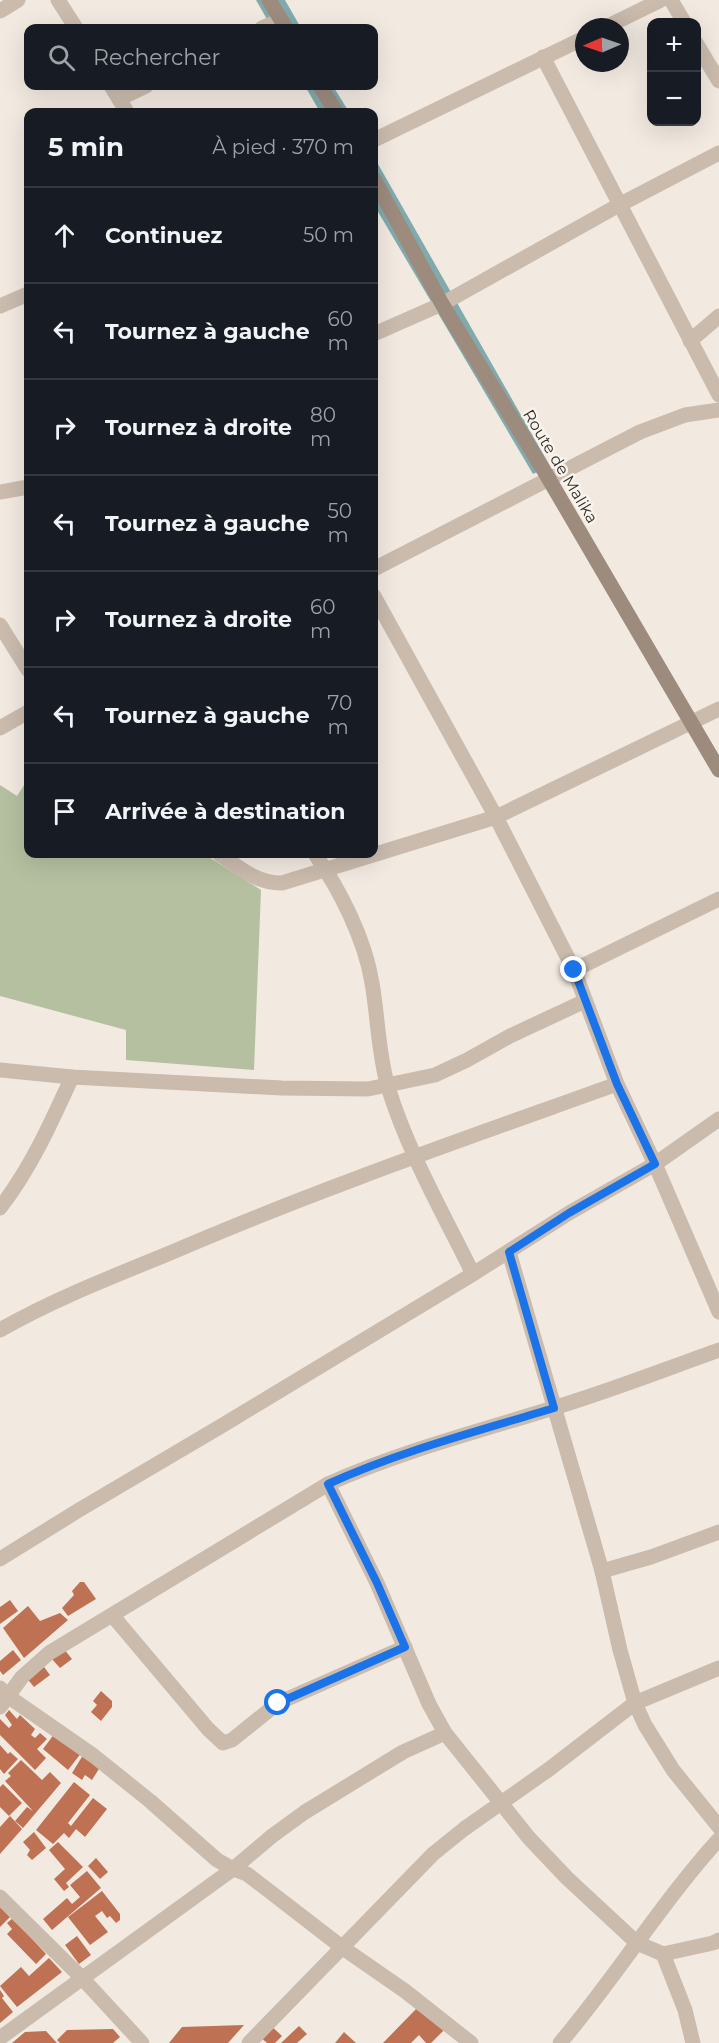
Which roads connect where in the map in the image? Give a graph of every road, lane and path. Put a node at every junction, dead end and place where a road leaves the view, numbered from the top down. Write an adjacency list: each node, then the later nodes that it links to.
1 (18, 0): 6 (street)
2 (58, 0): 9 (street)
3 (269, 0): 10 (main road)
4 (661, 0): 7 (street)
5 (671, 0): 8 (street)
6 (0, 11)
7 (624, 18)
8 (682, 18)
9 (73, 24)
10 (283, 24)
11 (575, 42): 13 (street)
12 (701, 51): 14 (street)
13 (543, 57): 19 (street); 22 (street)
14 (719, 81)
15 (138, 90): 17 (street)
16 (322, 90): 18 (main road)
17 (119, 99)
18 (334, 108)
19 (378, 138)
20 (719, 153): 22 (street)
21 (378, 186): 24 (main road, Route de Malika)
22 (619, 205): 24 (street); 28 (street)
23 (24, 296): 25 (street)
24 (442, 304): 27 (street); 31 (main road, Route de Malika)
25 (0, 306)
26 (719, 316): 28 (street)
27 (378, 332)
28 (690, 341): 29 (street)
29 (719, 395)
30 (719, 410): 31 (street)
31 (549, 480): 34 (street); 40 (main road, Route de Malika)
32 (24, 488): 33 (street)
33 (0, 492)
34 (378, 567)
35 (378, 603): 43 (street)
36 (0, 625): 37 (street)
37 (24, 664)
38 (719, 709): 40 (street)
39 (24, 719): 41 (street)
40 (690, 724): 42 (main road, Route de Malika); 43 (street)
41 (0, 728)
42 (719, 770)
43 (496, 817): 44 (street); 50 (street)
44 (378, 854)
45 (225, 858): 48 (street)
46 (318, 858): 48 (street)
47 (365, 858): 48 (street)
48 (327, 870): 55 (street)
49 (719, 899): 50 (street)
50 (574, 970): 51 (street)
51 (585, 1001): 54 (street); 55 (street)
52 (0, 1070): 53 (street)
53 (72, 1077): 55 (street); 59 (street)
54 (617, 1084): 57 (street); 58 (street)
55 (388, 1086): 57 (street)
56 (719, 1119): 58 (street)
57 (414, 1157): 61 (street); 63 (street)
58 (655, 1164): 60 (street); 62 (street)
59 (0, 1208)
60 (509, 1252): 61 (street); 65 (street)
61 (473, 1274): 68 (street)
62 (719, 1312)
63 (0, 1330)
64 (719, 1350): 65 (street)
65 (554, 1408): 66 (street); 69 (street)
66 (328, 1484): 70 (street); 71 (street)
67 (719, 1532): 69 (street)
68 (0, 1559)
69 (602, 1571): 74 (street)
70 (111, 1615): 71 (street); 73 (street)
71 (405, 1647): 75 (street)
72 (719, 1668): 74 (street)
73 (3, 1697): 79 (street)
74 (634, 1703): 76 (street); 77 (street)
75 (445, 1733): 76 (street); 79 (street)
76 (501, 1804): 82 (street); 83 (street)
77 (719, 1827)
78 (719, 1839): 82 (street)
79 (233, 1869): 83 (street); 85 (street)
80 (0, 1898): 85 (street)
81 (719, 1940): 84 (street)
82 (637, 1943): 84 (street); 90 (street)
83 (343, 1948): 87 (street); 89 (street)
84 (663, 1954): 91 (street)
85 (82, 1978): 86 (street); 88 (street)
86 (0, 2038)
87 (251, 2042)
88 (142, 2043)
89 (471, 2043)
90 (560, 2043)
91 (693, 2043)

